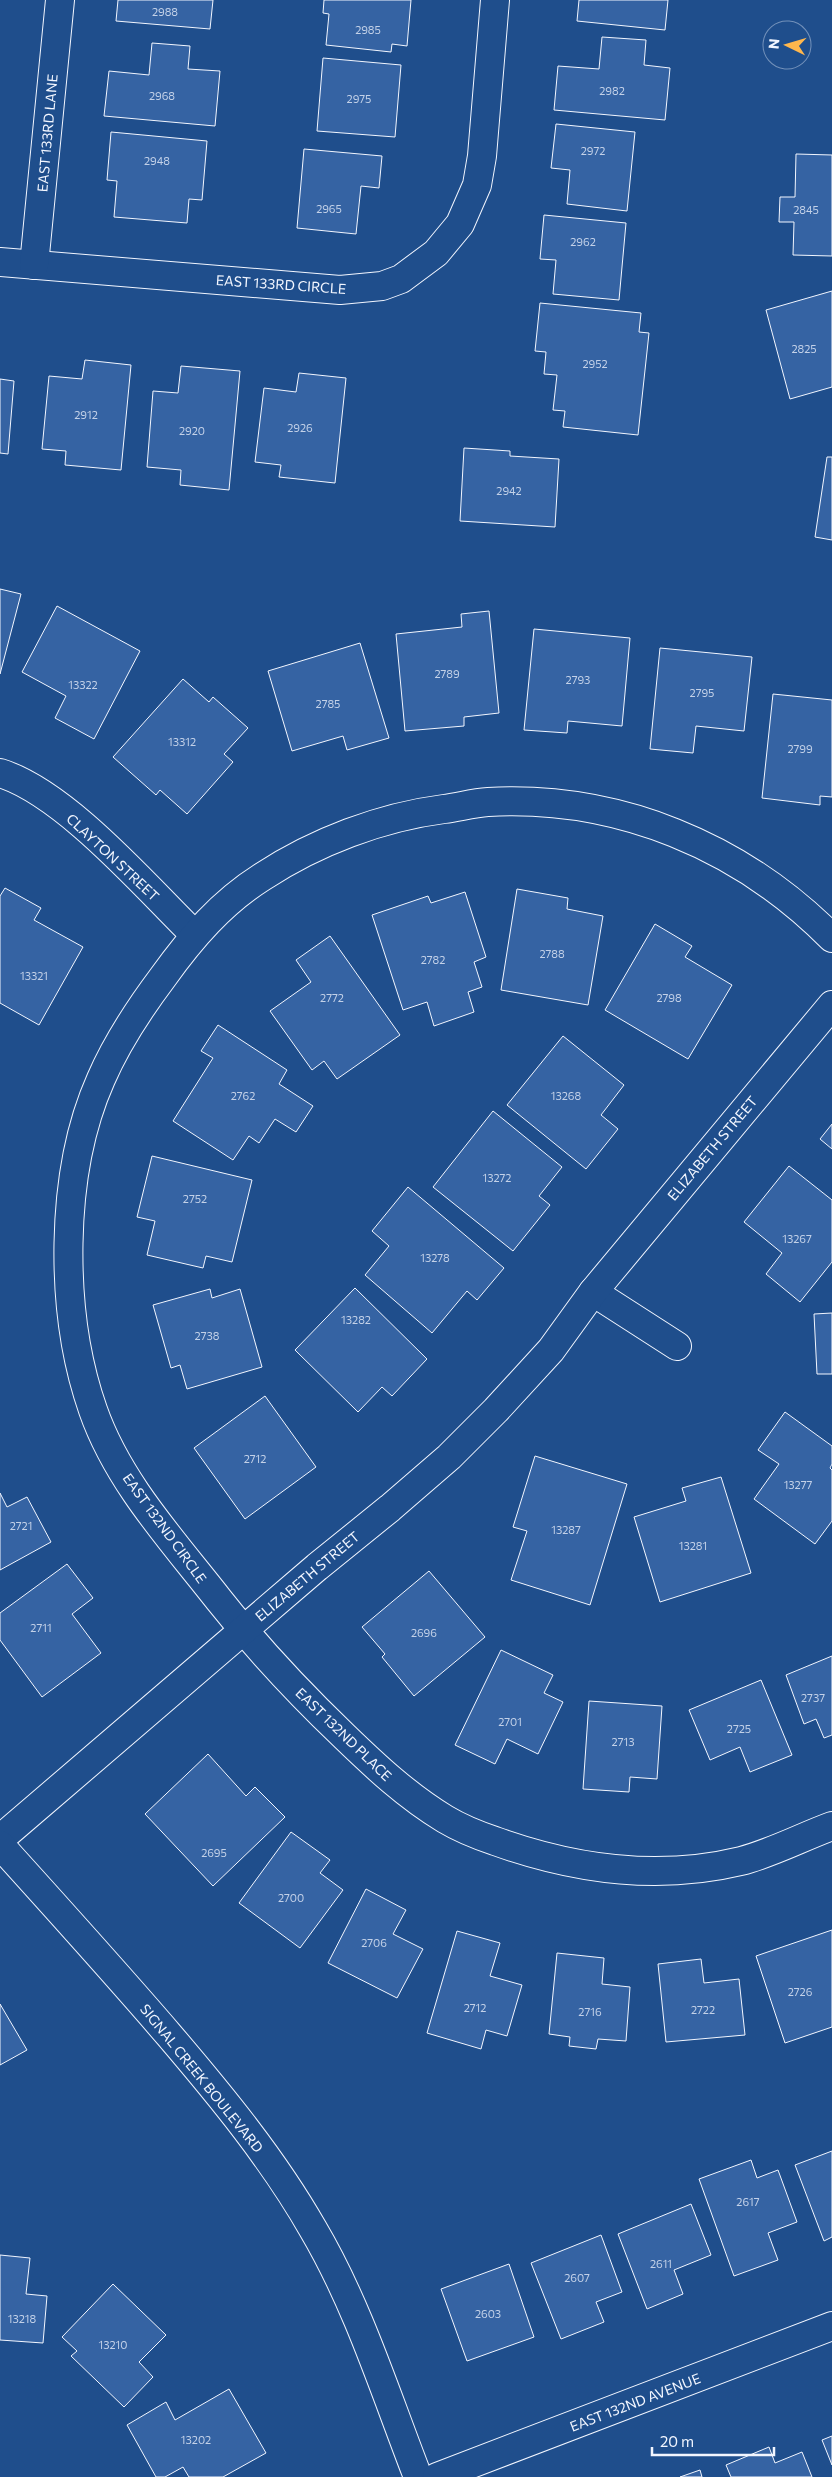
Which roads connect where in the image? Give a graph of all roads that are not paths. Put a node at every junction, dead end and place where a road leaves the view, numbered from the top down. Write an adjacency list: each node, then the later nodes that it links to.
1 (60, 0): 4 (street, EAST 133RD LANE)
2 (496, 0): 4 (street, EAST 133RD CIRCLE)
3 (0, 262): 4 (street, EAST 133RD CIRCLE)
4 (34, 265)
5 (0, 773): 6 (street, CLAYTON STREET)
6 (194, 934): 7 (street, EAST 132ND CIRCLE); 11 (street, EAST 132ND CIRCLE)
7 (832, 938)
8 (832, 1005): 9 (street, ELIZABETH STREET)
9 (592, 1292): 10 (street); 11 (street, ELIZABETH STREET)
10 (677, 1346)
11 (243, 1631): 12 (street, EAST 132ND PLACE); 13 (street, ELIZABETH STREET)
12 (832, 1826)
13 (0, 1839)
14 (0, 1846): 16 (street, SIGNAL CREEK BOULEVARD)
15 (832, 2326): 17 (street, EAST 132ND AVENUE)
16 (418, 2477)
17 (437, 2477)

